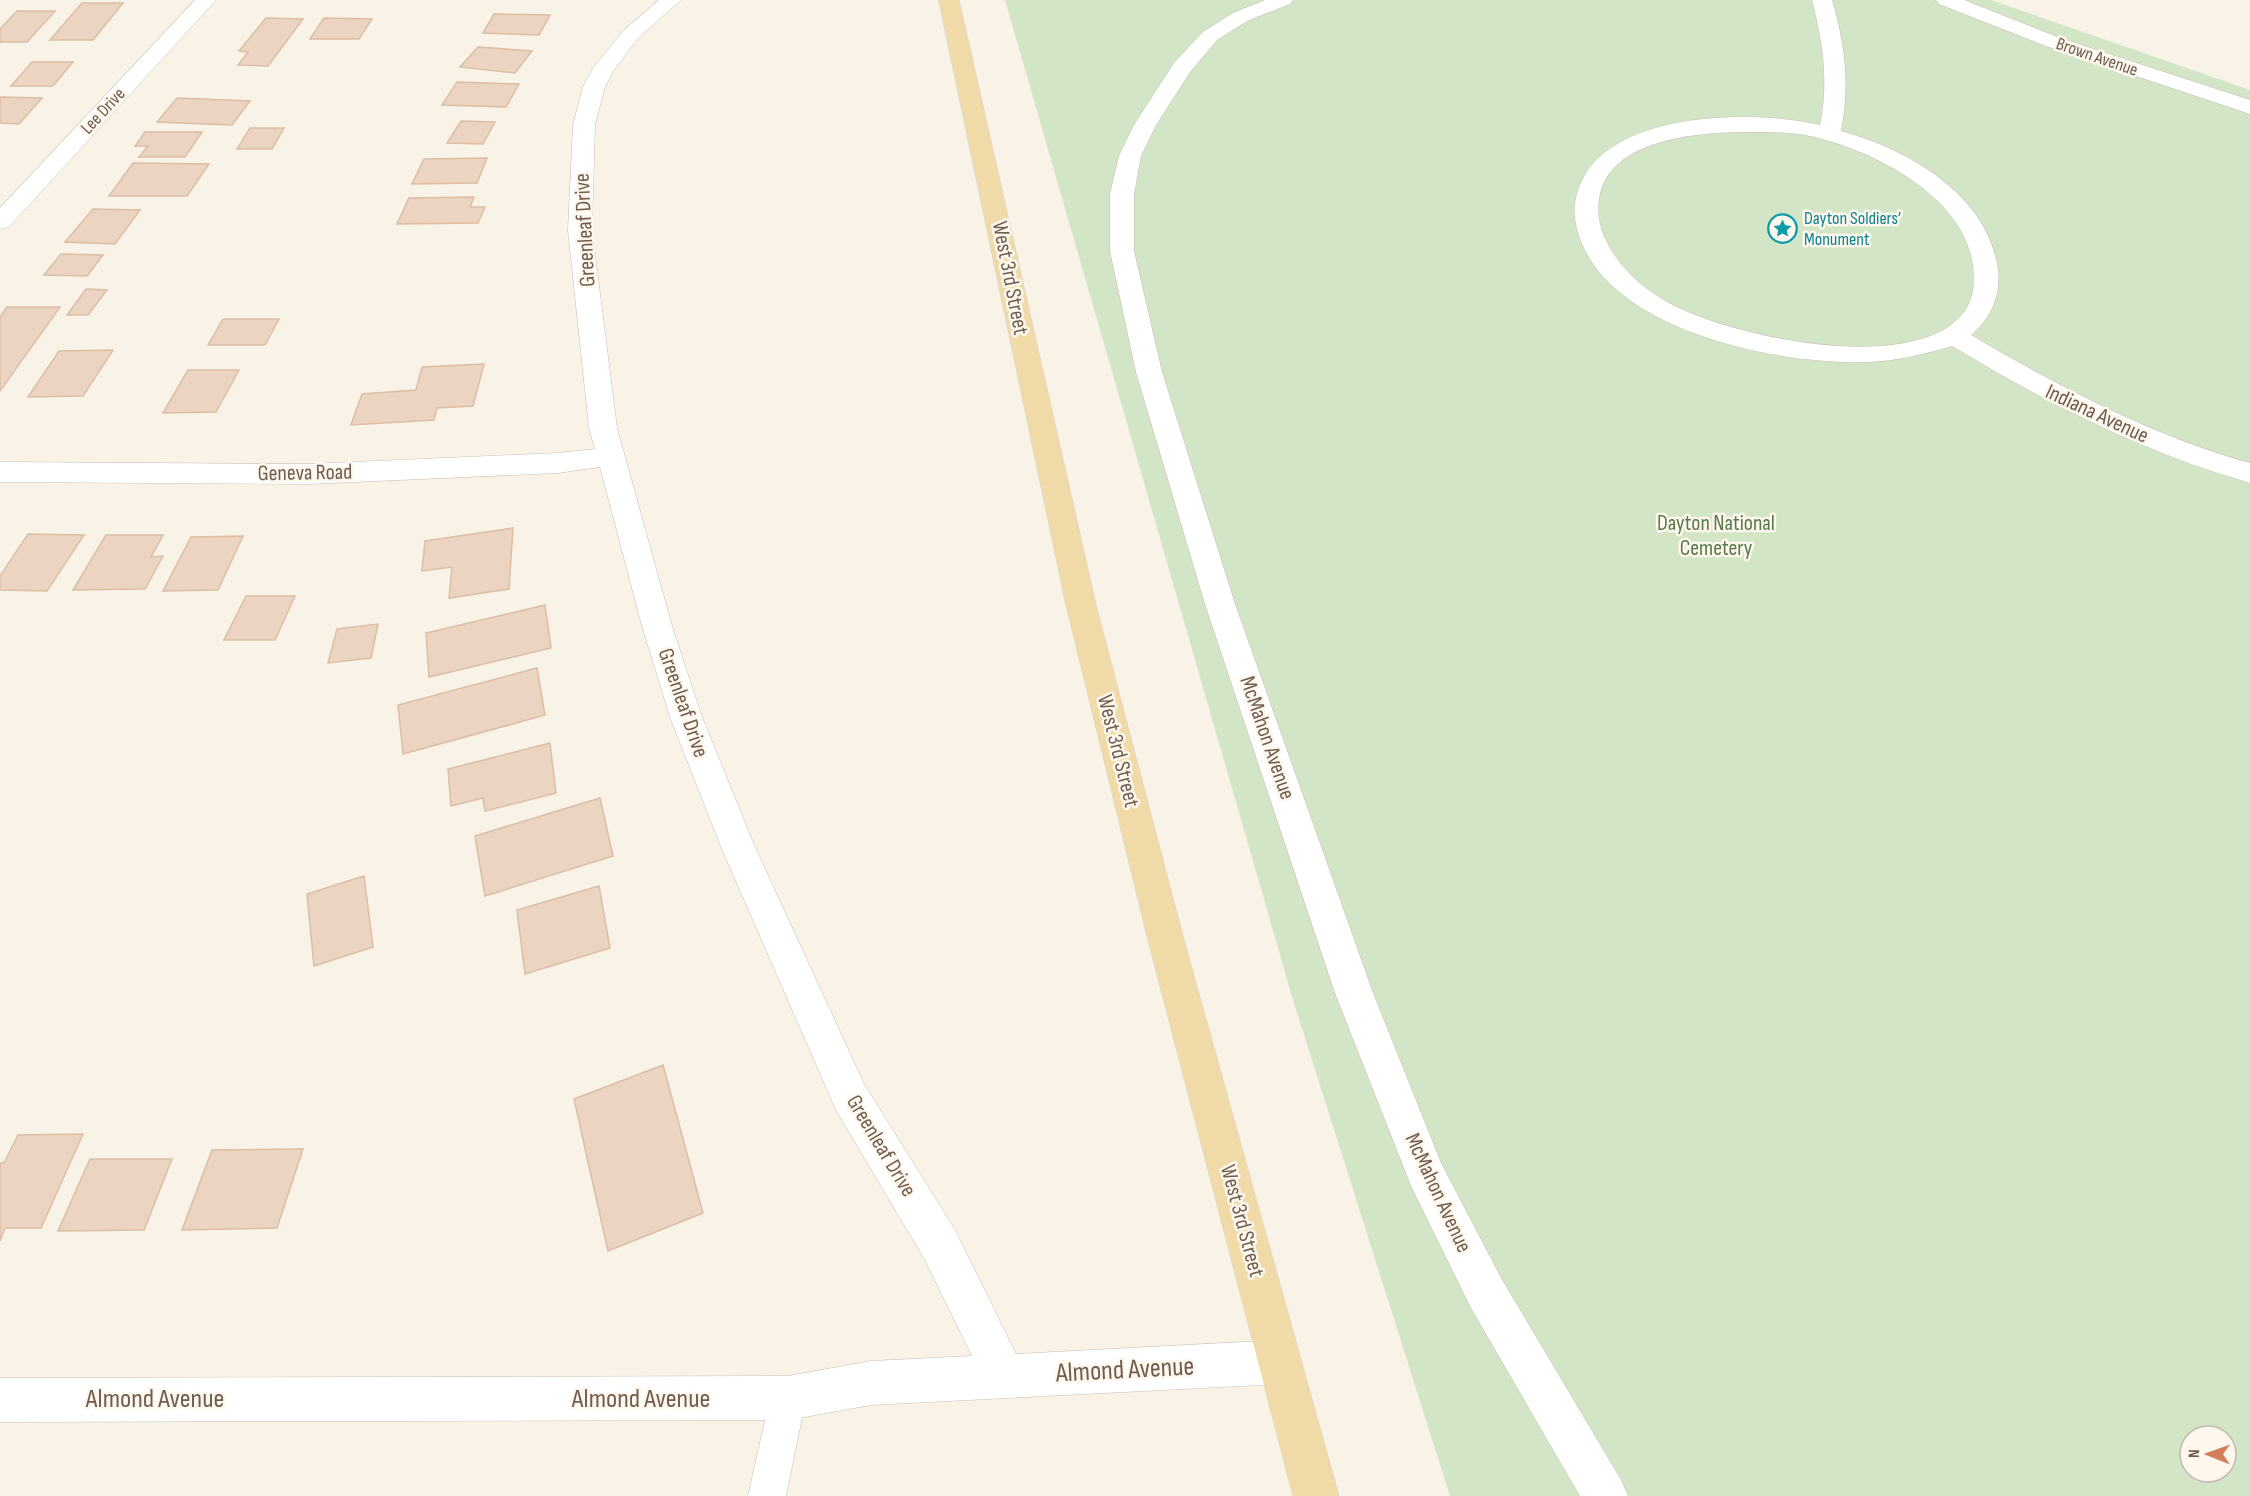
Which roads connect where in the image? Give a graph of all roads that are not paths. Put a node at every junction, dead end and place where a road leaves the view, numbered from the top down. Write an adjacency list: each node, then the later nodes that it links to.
1 (206, 0): 9 (street, Lee Drive)
2 (671, 0): 11 (street, Greenleaf Drive)
3 (949, 0): 14 (main road, West 3rd Street)
4 (1283, 0): 20 (street, McMahon Avenue)
5 (1822, 0): 8 (street)
6 (1946, 0): 7 (street, Brown Avenue)
7 (2250, 107)
8 (1829, 134): 10 (street); 10 (street)
9 (0, 222)
10 (1953, 335): 12 (street, Indiana Avenue)
11 (610, 456): 13 (street, Geneva Road); 15 (street, Greenleaf Drive)
12 (2250, 473)
13 (4, 476)
14 (1280, 1362): 15 (street, Almond Avenue); 19 (main road, West 3rd Street)
15 (1005, 1377): 16 (street, Almond Avenue)
16 (788, 1398): 17 (street, Almond Avenue); 18 (lane)
17 (0, 1400)
18 (767, 1496)
19 (1316, 1496)
20 (1605, 1496)

